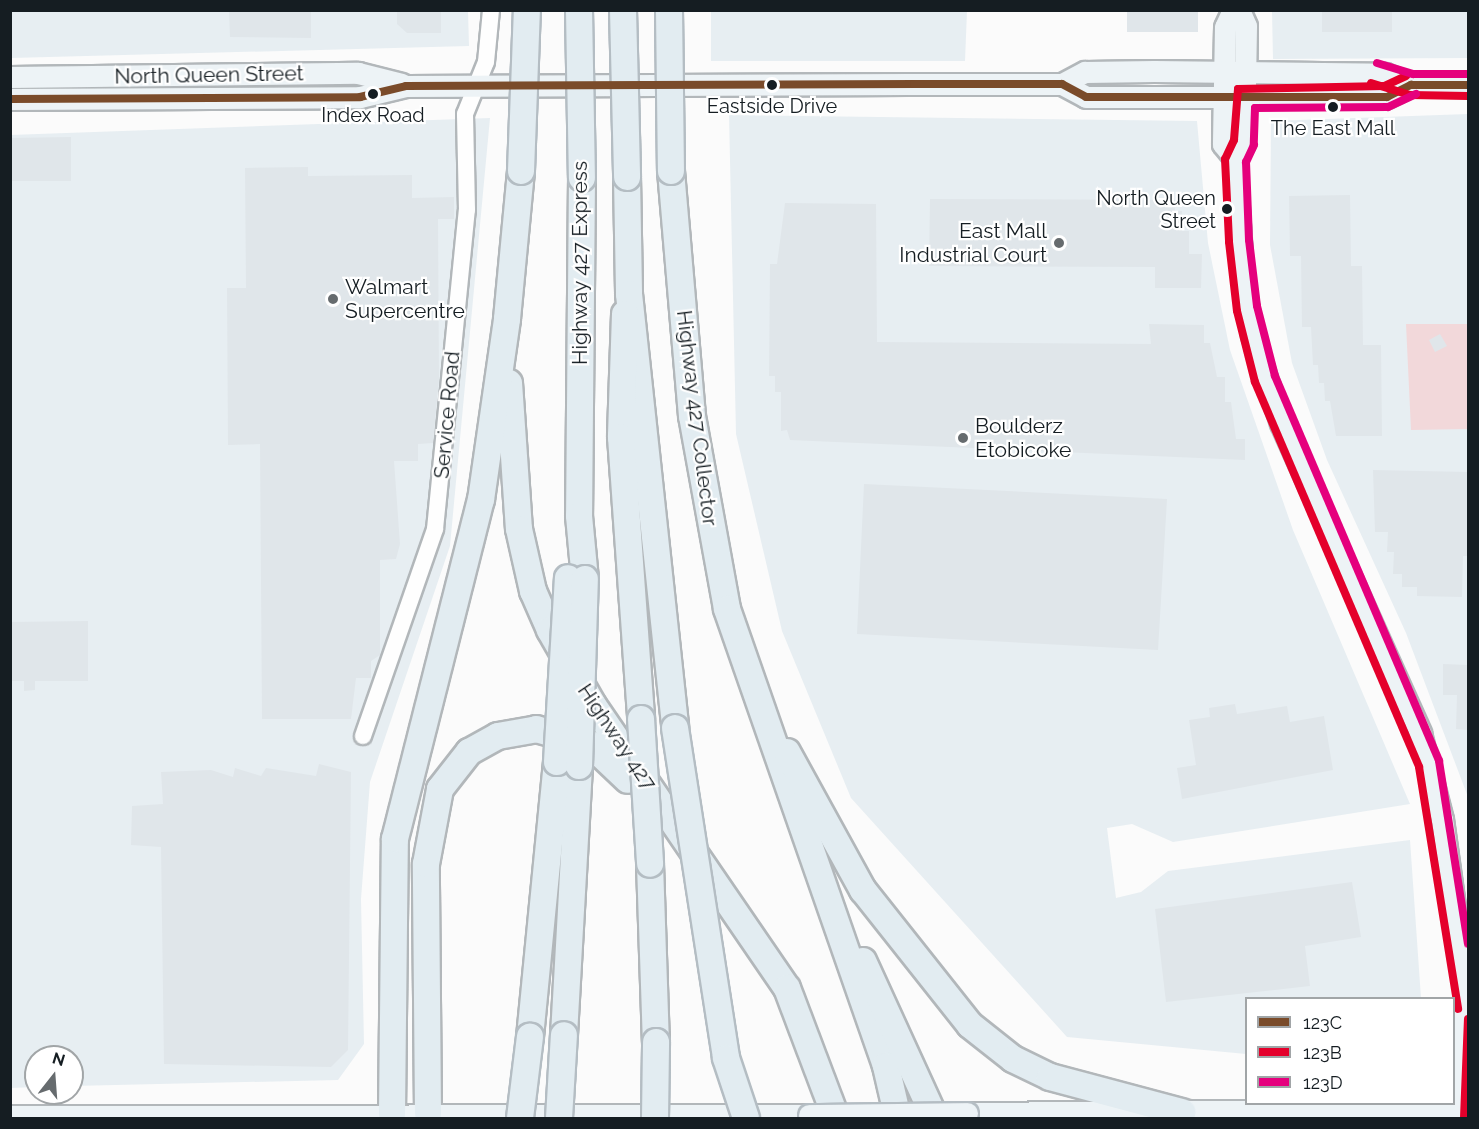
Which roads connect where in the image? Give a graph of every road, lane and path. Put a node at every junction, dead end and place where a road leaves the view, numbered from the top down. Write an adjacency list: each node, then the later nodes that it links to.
1 (491, 10): 14 (street)
2 (527, 10): 18 (highway, bridge)
3 (579, 10): 21 (highway, Highway 427 Express, bridge)
4 (623, 10): 17 (highway, bridge)
5 (669, 10): 19 (highway, Highway 427 Collector, bridge)
6 (1233, 10): 8 (main road)
7 (1239, 10): 8 (main road)
8 (1235, 71): 10 (main road, North Queen Street); 11 (main road, North Queen Street); 15 (main road)
9 (10, 77): 13 (main road, North Queen Street)
10 (1062, 84): 14 (main road, North Queen Street); 15 (main road, North Queen Street)
11 (1411, 85): 12 (main road, North Queen Street); 15 (main road, North Queen Street)
12 (1468, 85)
13 (406, 86): 14 (main road, North Queen Street); 16 (main road, North Queen Street)
14 (479, 86): 20 (street, Service Road)
15 (1234, 97): 24 (main road)
16 (10, 99)
17 (629, 294): 32 (highway, bridge); 33 (highway, bridge)
18 (507, 320): 23 (highway, Highway 427); 28 (highway)
19 (748, 678): 22 (highway, Highway 427 Collector); 25 (highway)
20 (363, 736)
21 (568, 764): 30 (highway, bridge); 31 (highway, bridge)
22 (795, 814): 35 (highway); 36 (highway)
23 (728, 896): 29 (highway); 34 (highway, Highway 427)
24 (1467, 1005): 26 (main road)
25 (1182, 1112): 26 (main road); 29 (main road, bridge)
26 (1459, 1112)
27 (10, 1116): 28 (main road)
28 (392, 1116): 29 (main road)
29 (428, 1116)
30 (520, 1119)
31 (560, 1119)
32 (655, 1119)
33 (746, 1119)
34 (836, 1119)
35 (898, 1119)
36 (935, 1119)

